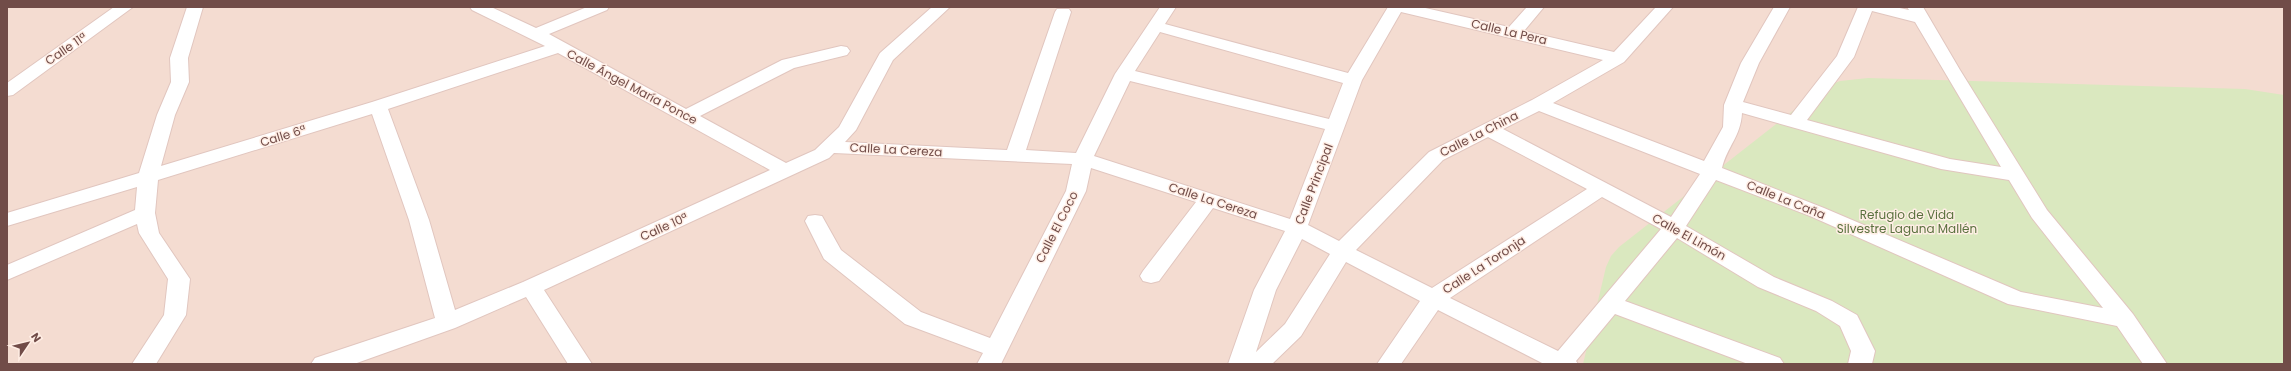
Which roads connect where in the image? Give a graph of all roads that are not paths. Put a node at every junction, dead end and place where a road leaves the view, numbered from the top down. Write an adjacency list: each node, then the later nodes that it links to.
1 (125, 7): 24 (street, Calle 11ª)
2 (195, 7): 38 (street)
3 (478, 7): 18 (street, Calle Ángel María Ponce)
4 (601, 7): 18 (street)
5 (942, 7): 32 (street, Calle 10ª)
6 (1168, 7): 16 (street, Calle El Coco)
7 (1396, 7): 23 (street, Calle Principal)
8 (1400, 7): 17 (street, Calle La Pera)
9 (1536, 7): 17 (street)
10 (1665, 7): 21 (street, Calle La China)
11 (1782, 7): 26 (street)
12 (1866, 7): 29 (street)
13 (1874, 7): 15 (street)
14 (1063, 12): 33 (street)
15 (1918, 12): 37 (street)
16 (1155, 26): 22 (street, Calle El Coco); 23 (street)
17 (1514, 32): 21 (street, Calle La Pera)
18 (536, 34): 19 (street, Calle Ángel María Ponce)
19 (558, 47): 27 (street, Calle 6ª); 28 (street, Calle Ángel María Ponce)
20 (842, 51): 28 (street)
21 (1618, 58): 25 (street, Calle La China)
22 (1124, 74): 30 (street); 34 (street, Calle El Coco)
23 (1353, 80): 30 (street, Calle Principal)
24 (7, 91)
25 (1538, 104): 31 (street, Calle La China); 36 (street, Calle La Caña)
26 (1733, 105): 29 (street); 36 (street)
27 (378, 106): 38 (street, Calle 6ª); 53 (street)
28 (686, 116): 35 (street, Calle Ángel María Ponce)
29 (1795, 123): 37 (street)
30 (1336, 126): 44 (street, Calle Principal)
31 (1488, 129): 39 (street, Calle El Limón); 46 (street, Calle La China)
32 (830, 147): 33 (street, Calle La Cereza); 35 (street, Calle 10ª)
33 (1014, 156): 34 (street, Calle La Cereza)
34 (1083, 159): 40 (street, Calle La Cereza); 54 (street, Calle El Coco)
35 (784, 170): 49 (street, Calle 10ª)
36 (1712, 170): 45 (street); 52 (street, Calle La Caña)
37 (2016, 175): 52 (street)
38 (148, 177): 41 (street); 42 (street, Calle 6ª)
39 (1601, 189): 45 (street, Calle El Limón); 50 (street, Calle La Toronja)
40 (1208, 200): 44 (street, Calle La Cereza); 48 (street)
41 (145, 212): 47 (street); 57 (street)
42 (7, 220)
43 (815, 221): 54 (street)
44 (1297, 228): 46 (street, Calle La Cereza); 59 (street, Calle Principal)
45 (1673, 229): 51 (street); 63 (street, Calle El Limón)
46 (1344, 250): 50 (street, Calle La Cereza); 60 (street, Calle La China)
47 (7, 273)
48 (1151, 276)
49 (531, 287): 53 (street, Calle 10ª); 58 (street)
50 (1435, 298): 56 (street, Calle La Cereza); 61 (street, Calle La Toronja)
51 (1610, 304): 56 (street); 62 (street)
52 (2125, 320): 64 (street)
53 (447, 322): 55 (street, Calle 10ª)
54 (992, 356)
55 (337, 362)
56 (1563, 363)
57 (144, 364)
58 (580, 364)
59 (1240, 364)
60 (1258, 364)
61 (1389, 364)
62 (1772, 364)
63 (1860, 364)
64 (2155, 364)

